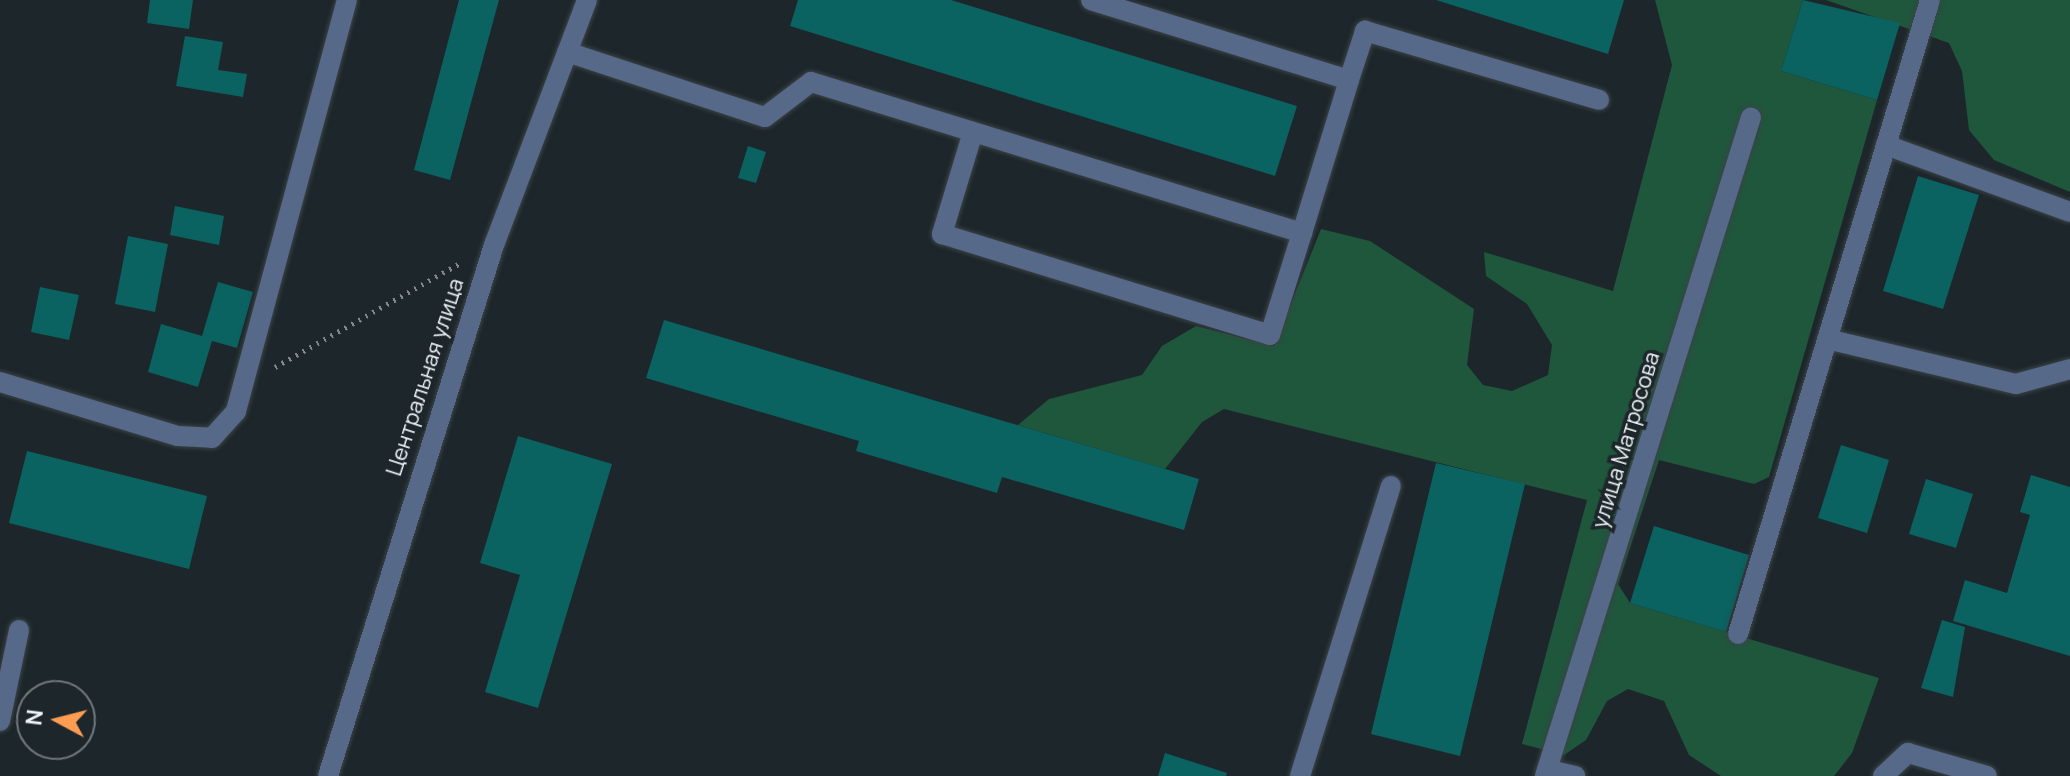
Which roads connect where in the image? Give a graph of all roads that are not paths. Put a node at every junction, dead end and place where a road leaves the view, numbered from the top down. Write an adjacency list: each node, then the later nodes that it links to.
1 (347, 0): 15 (street)
2 (587, 0): 5 (street, Центральная улица)
3 (1091, 0): 6 (street)
4 (1930, 0): 10 (street)
5 (567, 52): 9 (street); 21 (street, Центральная улица)
6 (1349, 80): 7 (street); 12 (street)
7 (1599, 100)
8 (1751, 117): 20 (street, улица Матросова)
9 (973, 132): 12 (street); 12 (street)
10 (1886, 145): 11 (street); 13 (street)
11 (2070, 212)
12 (1302, 233)
13 (1827, 339): 14 (street); 18 (street)
14 (2070, 369)
15 (0, 382)
16 (1391, 486): 22 (street)
17 (19, 630): 19 (street)
18 (1738, 634)
19 (0, 721)
20 (1547, 773): 23 (street)
21 (329, 776)
22 (1300, 776)
23 (1575, 776)
24 (1883, 776): 25 (street)
25 (1987, 776)

